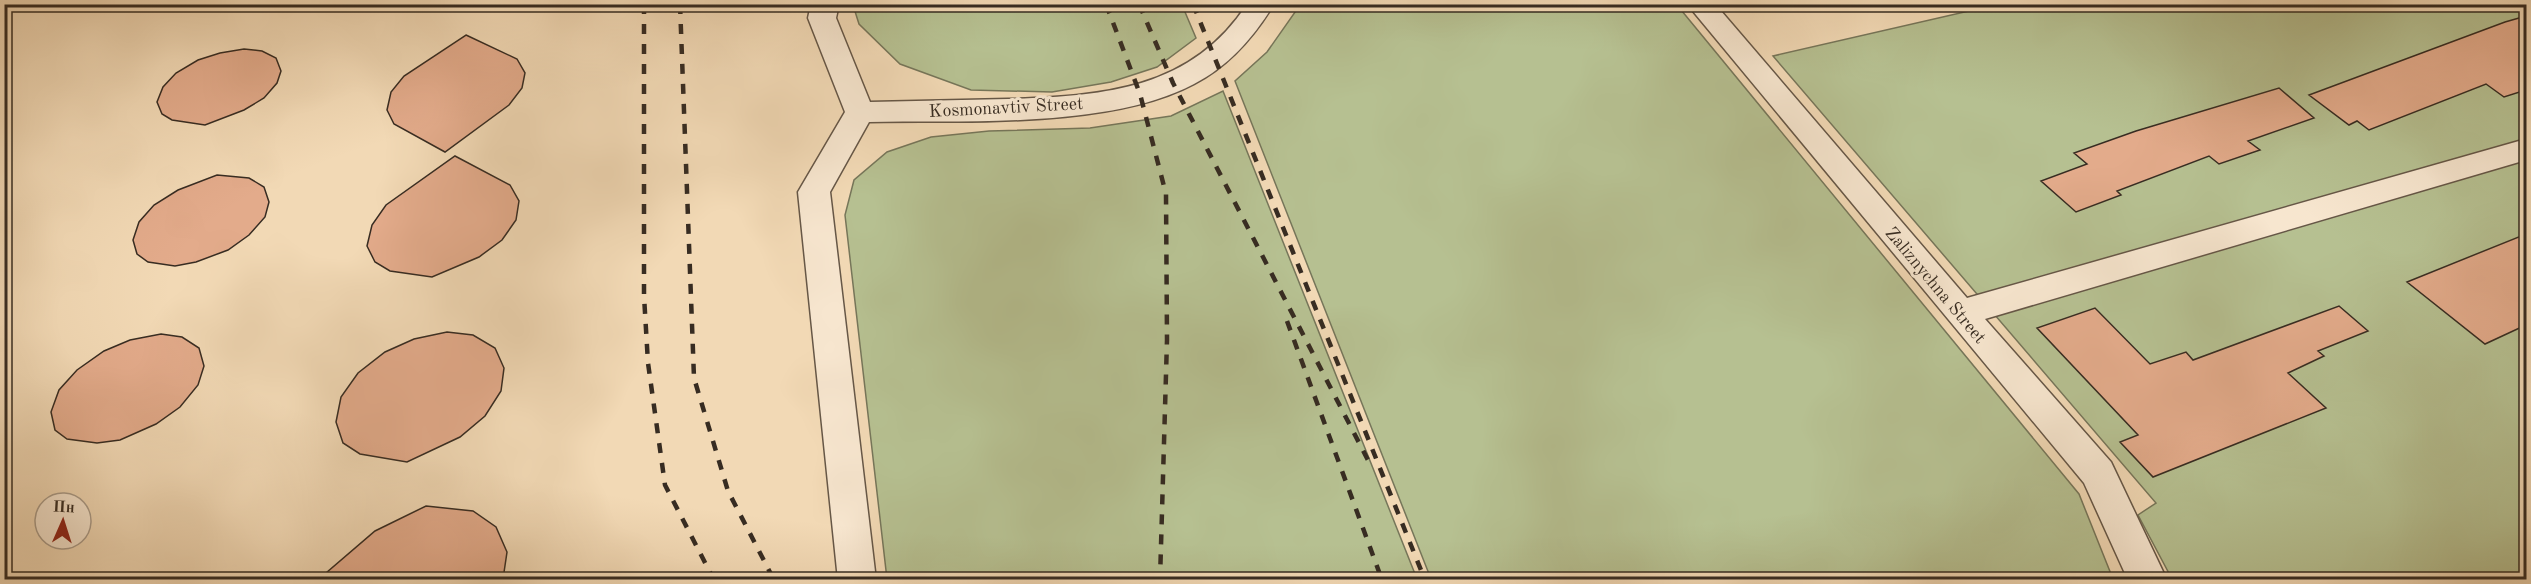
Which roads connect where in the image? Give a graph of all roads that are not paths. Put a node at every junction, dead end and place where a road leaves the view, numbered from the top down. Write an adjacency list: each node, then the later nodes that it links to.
1 (825, 4): 4 (street)
2 (1261, 4): 4 (street, Kosmonavtiv Street)
3 (1700, 4): 6 (street, Zaliznychna Street)
4 (860, 112): 7 (street)
5 (2526, 150): 6 (street)
6 (1960, 313): 8 (street, Zaliznychna Street)
7 (857, 579)
8 (2148, 579)

